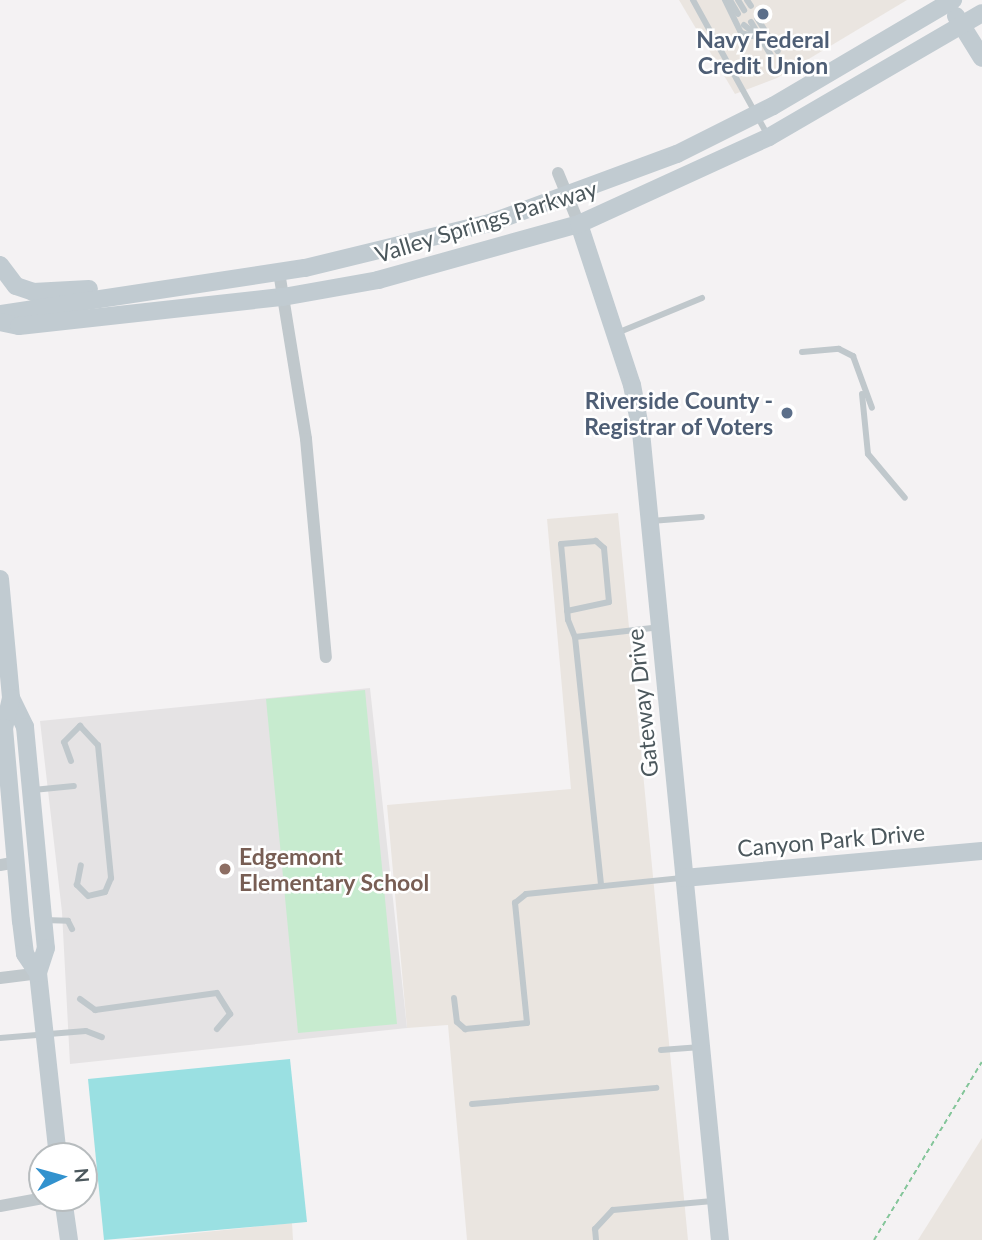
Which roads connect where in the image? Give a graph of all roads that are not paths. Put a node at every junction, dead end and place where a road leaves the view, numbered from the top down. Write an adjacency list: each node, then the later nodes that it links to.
1 (693, 0): 10 (lane)
2 (727, 0): 5 (lane); 8 (lane)
3 (738, 0): 5 (lane)
4 (947, 1): 7 (street); 10 (street, Valley Springs Parkway)
5 (745, 7)
6 (982, 13): 7 (street, Valley Springs Parkway)
7 (962, 26): 9 (street); 11 (street, Valley Springs Parkway)
8 (761, 38): 8 (lane)
9 (982, 58)
10 (757, 114): 11 (lane); 13 (street, Valley Springs Parkway)
11 (769, 137): 14 (street, Valley Springs Parkway)
12 (558, 173): 13 (street, Gateway Drive)
13 (568, 197): 14 (street, Gateway Drive); 16 (street, Valley Springs Parkway)
14 (579, 224): 18 (street, Valley Springs Parkway); 22 (street, Gateway Drive)
15 (0, 265): 17 (street)
16 (279, 272): 17 (street, Valley Springs Parkway); 18 (street)
17 (112, 292): 20 (street, Valley Springs Parkway)
18 (283, 297): 21 (street, Valley Springs Parkway); 33 (street)
19 (702, 298): 22 (lane)
20 (0, 314)
21 (0, 322)
22 (616, 334): 28 (street, Gateway Drive)
23 (802, 352): 24 (lane)
24 (862, 394): 25 (lane); 26 (lane)
25 (872, 408)
26 (905, 498)
27 (702, 517): 28 (lane)
28 (649, 521): 31 (street, Gateway Drive)
29 (0, 579): 34 (street)
30 (567, 611): 30 (lane); 32 (lane)
31 (660, 628): 32 (lane); 41 (street, Gateway Drive)
32 (575, 637): 42 (lane)
33 (326, 657)
34 (6, 699): 37 (street); 39 (street)
35 (71, 761): 40 (lane)
36 (74, 786): 37 (lane)
37 (31, 790): 43 (street)
38 (982, 851): 41 (street, Canyon Park Drive)
39 (9, 863): 45 (street)
40 (81, 865)
41 (684, 878): 42 (lane); 53 (street, Gateway Drive)
42 (601, 886): 47 (lane)
43 (43, 920): 44 (lane); 45 (street)
44 (72, 929)
45 (38, 973): 46 (street); 50 (street)
46 (0, 978)
47 (454, 998)
48 (80, 999): 49 (lane)
49 (217, 1029)
50 (43, 1036): 51 (lane); 52 (lane); 57 (street)
51 (102, 1037)
52 (0, 1038)
53 (701, 1047): 54 (lane); 59 (street, Gateway Drive)
54 (661, 1050)
55 (656, 1088): 56 (lane)
56 (472, 1104)
57 (56, 1142)
58 (28, 1201): 60 (street)
59 (716, 1201): 63 (lane); 64 (street, Gateway Drive)
60 (0, 1206)
61 (65, 1212): 62 (street)
62 (68, 1240)
63 (596, 1240)
64 (720, 1240)

